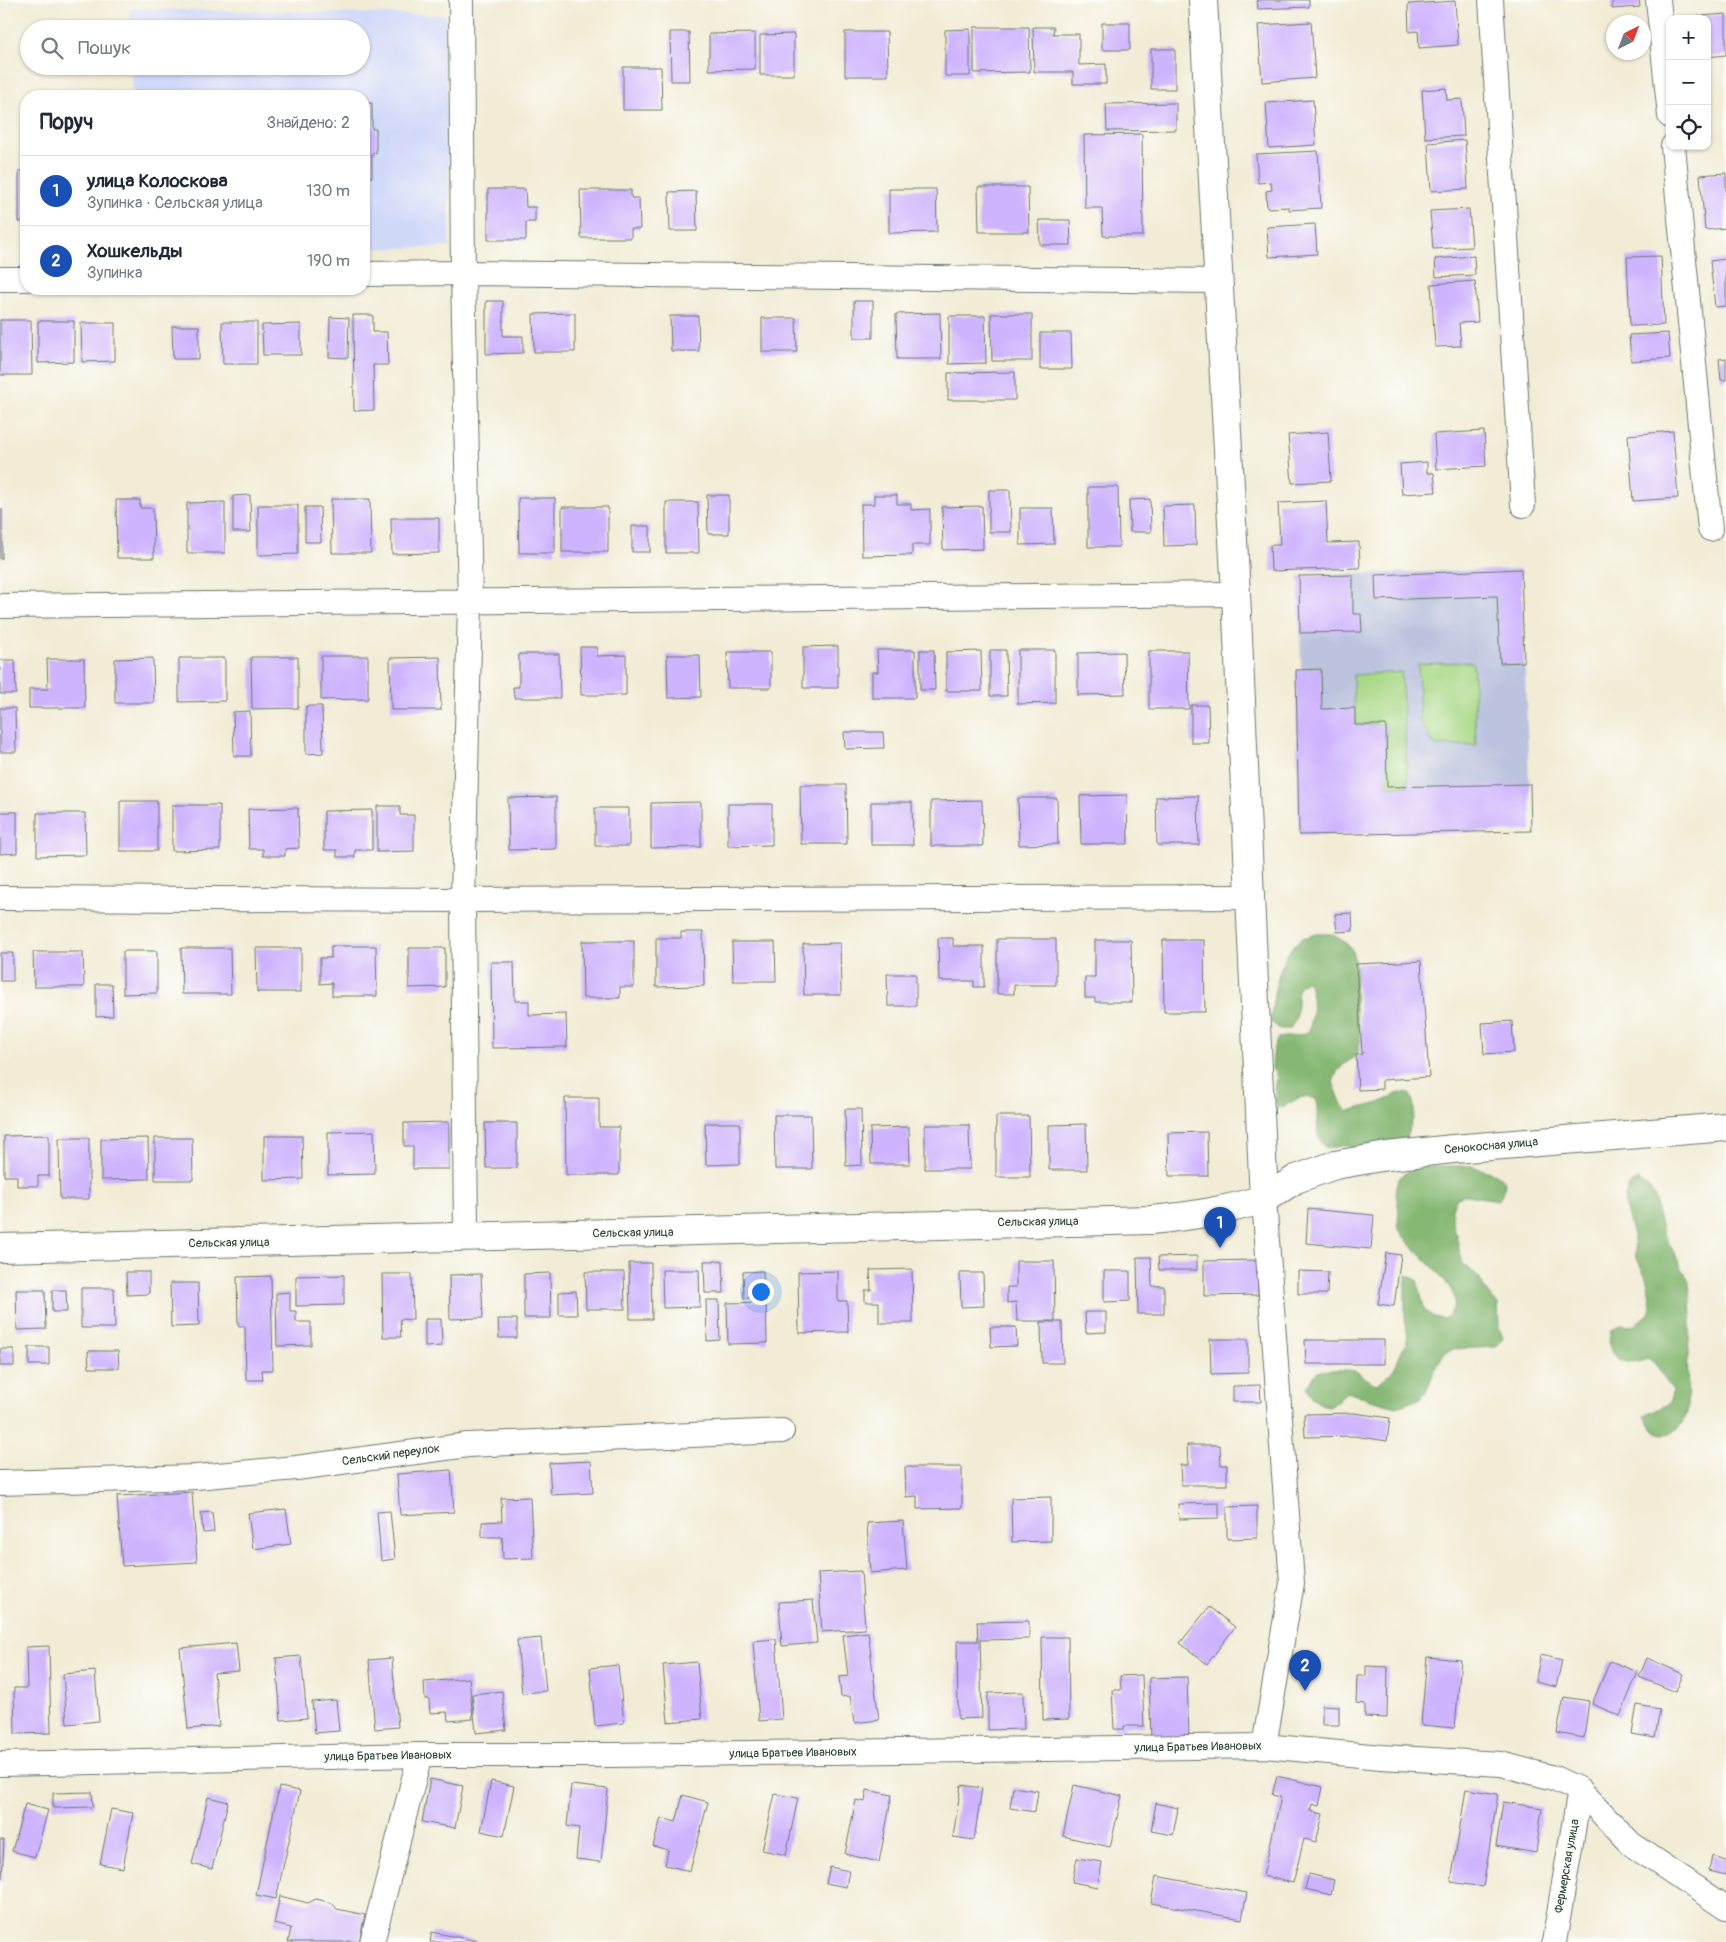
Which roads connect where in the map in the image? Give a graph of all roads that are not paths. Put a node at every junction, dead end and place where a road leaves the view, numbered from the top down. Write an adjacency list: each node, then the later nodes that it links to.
1 (461, 0): 7 (street)
2 (1203, 0): 11 (main road)
3 (1491, 0): 12 (street)
4 (1658, 0): 5 (street)
5 (1669, 105)
6 (1673, 150): 13 (street)
7 (463, 273): 8 (street); 11 (street); 15 (street)
8 (370, 274)
9 (0, 279): 10 (street)
10 (20, 279)
11 (1218, 281): 14 (main road)
12 (1523, 505)
13 (1710, 529)
14 (1236, 594): 15 (street); 17 (main road)
15 (470, 602): 16 (street); 19 (street)
16 (0, 606)
17 (1252, 897): 19 (street); 21 (main road)
18 (0, 898): 19 (street)
19 (463, 900): 22 (street)
20 (1726, 1127): 21 (main road, Сенокосная улица)
21 (1264, 1198): 22 (main road, Сельская улица); 26 (street)
22 (466, 1237): 23 (main road, Сельская улица)
23 (0, 1248)
24 (782, 1431): 25 (street, Сельский переулок)
25 (0, 1483)
26 (1264, 1746): 27 (street, улица Братьев Ивановых); 29 (street, улица Братьев Ивановых)
27 (420, 1755): 28 (street, улица Братьев Ивановых); 31 (street)
28 (0, 1764)
29 (1580, 1790): 30 (street); 32 (street, Фермерская улица)
30 (1726, 1908)
31 (372, 1942)
32 (1554, 1942)

